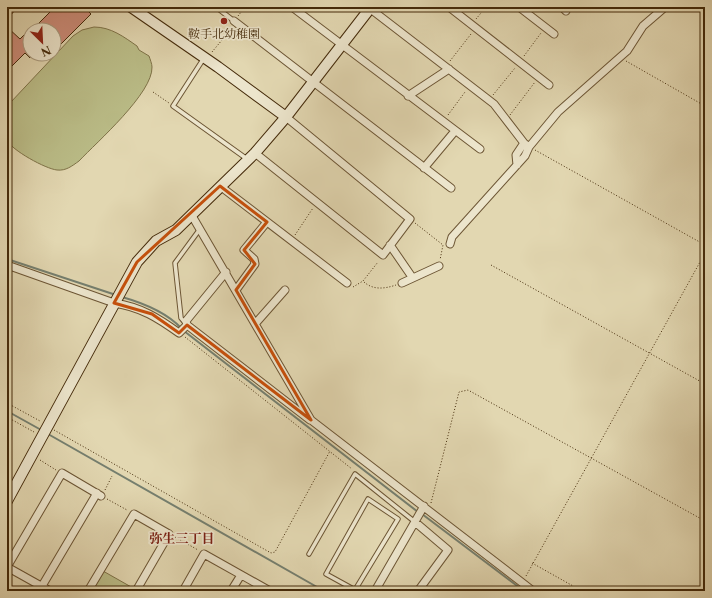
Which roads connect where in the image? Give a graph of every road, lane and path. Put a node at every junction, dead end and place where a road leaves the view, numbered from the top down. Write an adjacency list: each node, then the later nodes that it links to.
1 (131, 7): 15 (street)
2 (216, 7): 10 (lane)
3 (245, 7): 10 (path)
4 (292, 7): 14 (street)
5 (450, 7): 11 (street)
6 (486, 7): 11 (path)
7 (519, 7): 12 (street)
8 (665, 7): 16 (street)
9 (369, 8): 14 (street); 18 (street)
10 (235, 22): 15 (path); 20 (street)
11 (474, 26): 17 (street); 18 (path)
12 (546, 27): 13 (street); 17 (path)
13 (554, 34)
14 (341, 46): 20 (street); 24 (street)
15 (206, 58): 26 (lane); 28 (street)
16 (620, 58): 27 (path); 32 (street)
17 (520, 62): 19 (street); 25 (path)
18 (447, 68): 22 (street); 24 (street)
19 (539, 77): 21 (street); 29 (path)
20 (312, 82): 28 (street); 35 (street)
21 (549, 85)
22 (470, 86): 25 (street); 30 (path)
23 (153, 92): 26 (path)
24 (408, 96): 30 (street)
25 (489, 100): 29 (street)
26 (173, 106): 34 (lane)
27 (705, 106)
28 (286, 117): 34 (street); 40 (street)
29 (506, 120): 32 (street)
30 (443, 122): 31 (street)
31 (455, 131): 33 (street); 35 (street)
32 (526, 145): 44 (street); 46 (path)
33 (480, 149)
34 (252, 156): 36 (street); 38 (street)
35 (424, 168): 37 (street)
36 (220, 186): 39 (street); 41 (street)
37 (451, 188)
38 (317, 202): 43 (path); 48 (street)
39 (191, 214): 42 (street); 59 (street)
40 (410, 219): 45 (street); 51 (path)
41 (267, 222): 43 (street); 57 (street)
42 (200, 229): 52 (street); 61 (lane)
43 (291, 240): 55 (street)
44 (450, 244)
45 (390, 245): 48 (street); 53 (street)
46 (705, 245)
47 (705, 253): 63 (path)
48 (384, 255): 54 (path)
49 (7, 265): 59 (street)
50 (491, 265): 63 (path)
51 (439, 266): 53 (street)
52 (226, 272): 57 (street); 61 (street)
53 (412, 277): 56 (street)
54 (363, 281): 55 (path); 56 (path)
55 (347, 283)
56 (402, 283)
57 (236, 290): 60 (street)
58 (285, 290): 60 (street)
59 (114, 303): 62 (street); 68 (street)
60 (255, 324): 67 (street)
61 (187, 325): 62 (street); 67 (street)
62 (180, 333): 69 (path)
63 (650, 353): 64 (path); 71 (path)
64 (705, 384)
65 (7, 403): 68 (path)
66 (7, 417): 68 (path)
67 (311, 420): 77 (street)
68 (45, 430): 69 (path); 76 (street)
69 (330, 451): 73 (path)
70 (36, 458): 72 (path)
71 (591, 458): 77 (path); 79 (path); 84 (path)
72 (62, 473): 75 (street); 85 (street)
73 (355, 475): 80 (lane); 83 (lane)
74 (112, 476): 75 (path)
75 (99, 494): 78 (path); 88 (street)
76 (7, 501)
77 (426, 508): 80 (street); 87 (street)
78 (134, 514): 81 (street); 92 (street)
79 (705, 521)
80 (415, 522): 90 (street); 97 (street)
81 (169, 534): 82 (path); 93 (street)
82 (204, 554): 86 (street); 94 (street)
83 (309, 554)
84 (532, 564): 87 (path); 99 (path)
85 (7, 567): 88 (street)
86 (241, 574): 95 (street); 96 (street)
87 (522, 582): 98 (street)
88 (42, 586): 91 (street)
89 (356, 590): 89 (lane)
90 (379, 590)
91 (50, 591)
92 (88, 591)
93 (136, 591)
94 (184, 591)
95 (231, 591)
96 (270, 591)
97 (418, 591)
98 (533, 591)
99 (582, 591)

